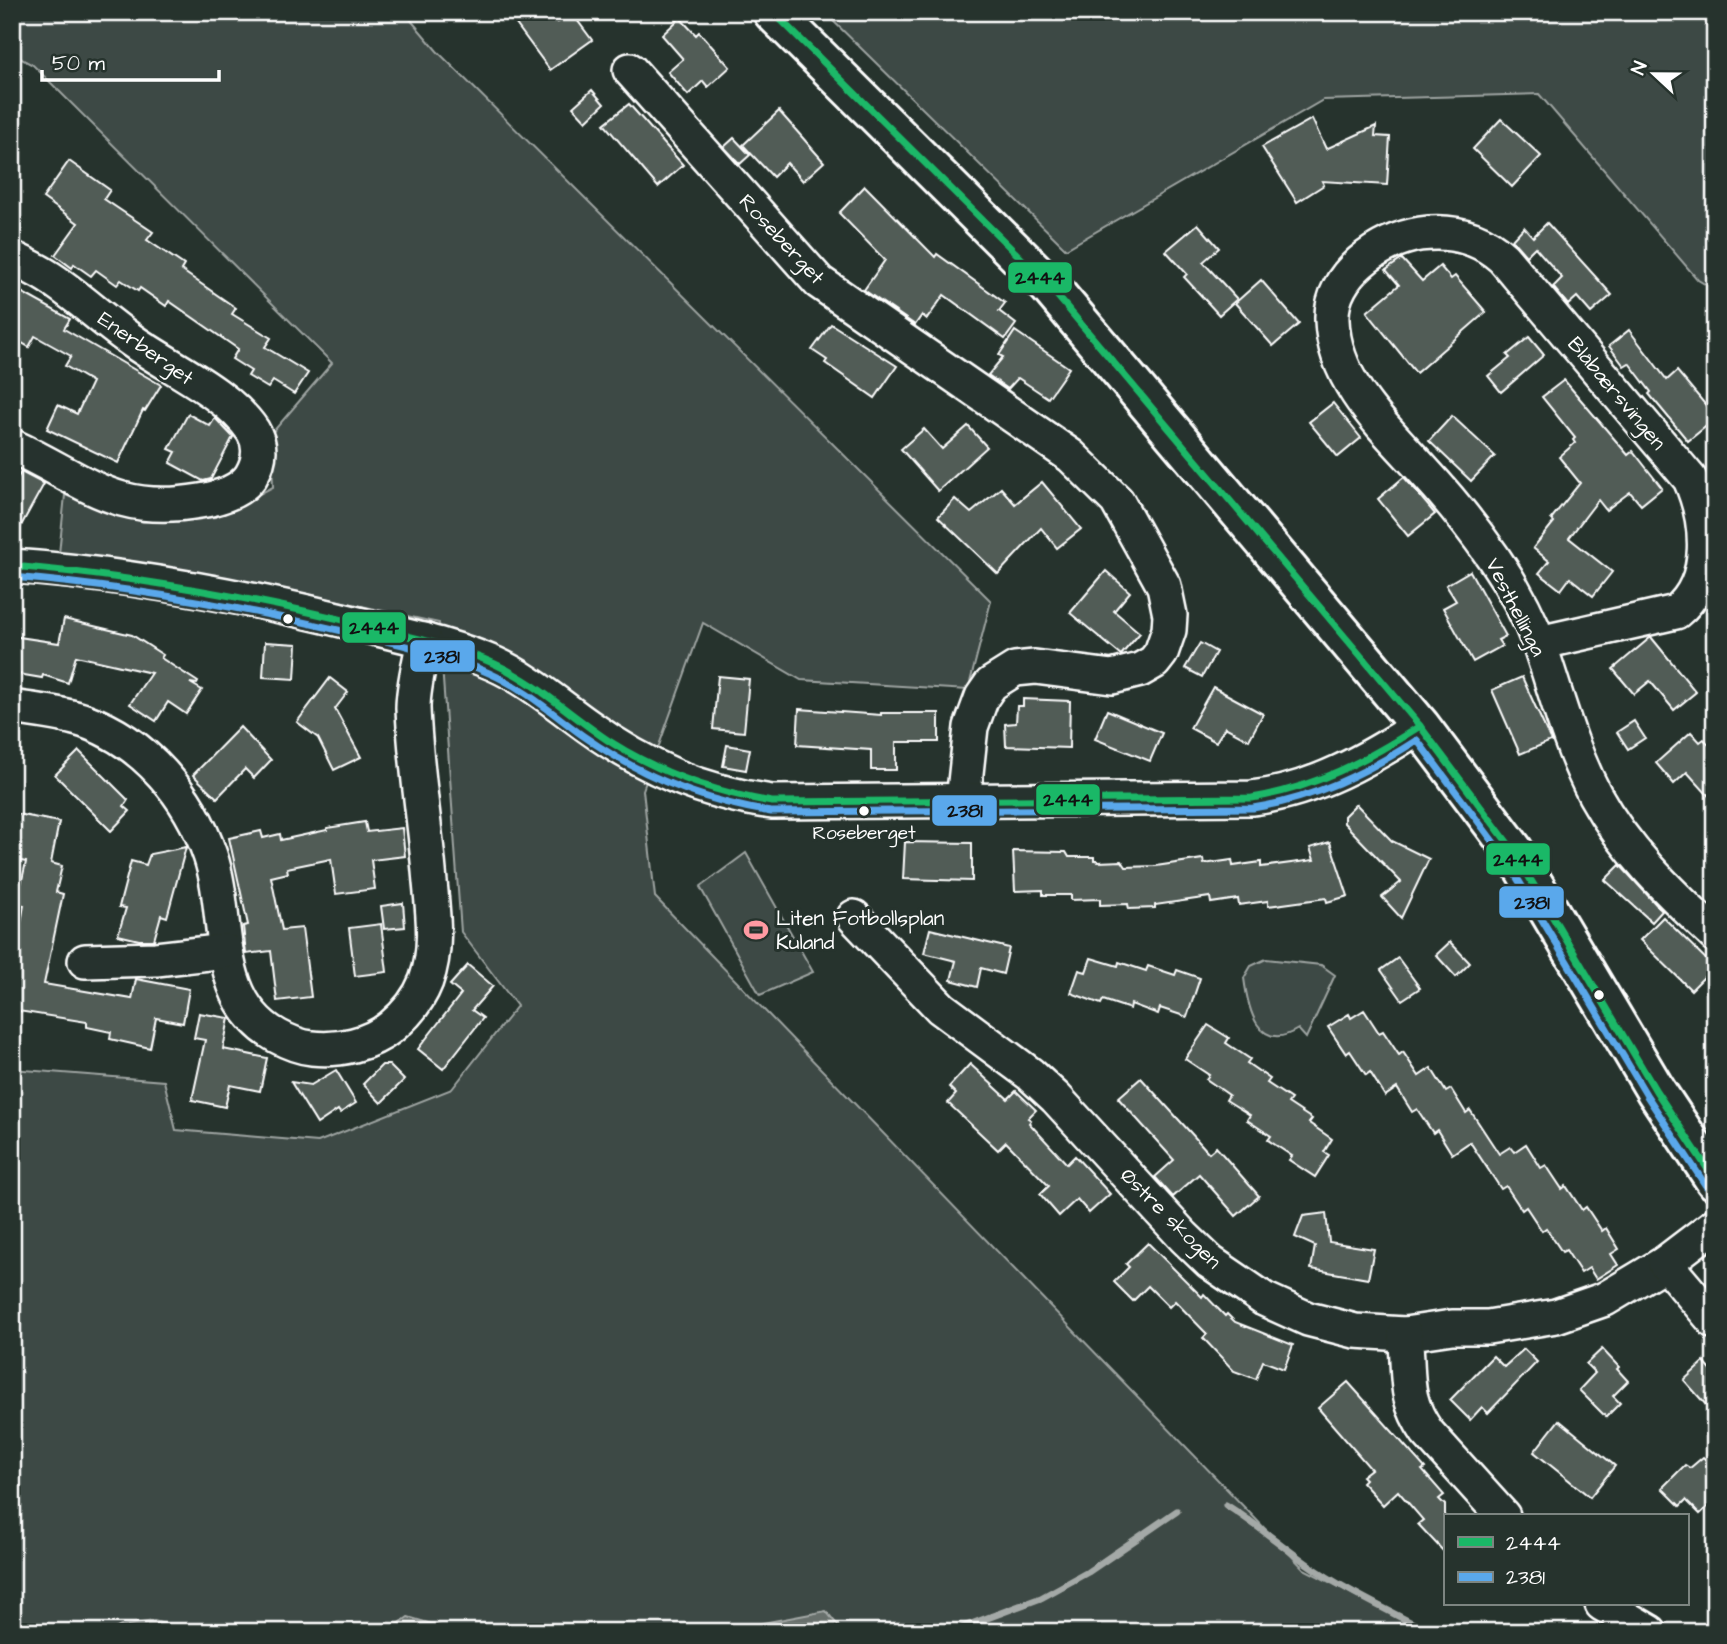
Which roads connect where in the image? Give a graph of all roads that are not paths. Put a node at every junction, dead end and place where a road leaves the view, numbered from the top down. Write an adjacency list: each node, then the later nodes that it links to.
1 (773, 12): 10 (main road)
2 (630, 70): 11 (street, Roseberget)
3 (12, 258): 5 (street, Enerberget)
4 (1332, 319): 8 (street, Vesthellinga); 8 (street, Blåbærsvingen)
5 (12, 446)
6 (12, 566): 7 (street)
7 (424, 640): 11 (street); 14 (street)
8 (1539, 643): 13 (street, Vesthellinga)
9 (12, 707): 14 (street)
10 (1420, 726): 11 (street); 16 (main road)
11 (963, 801)
12 (853, 917): 20 (street, Østre skogen)
13 (1715, 935)
14 (226, 951): 15 (street)
15 (85, 961)
16 (1715, 1180)
17 (1715, 1225): 18 (street, Østre skogen)
18 (1665, 1263): 19 (street); 20 (street, Østre skogen)
19 (1715, 1322)
20 (1405, 1334): 21 (street)
21 (1501, 1514)
22 (1605, 1606): 23 (street)
23 (1650, 1632)

